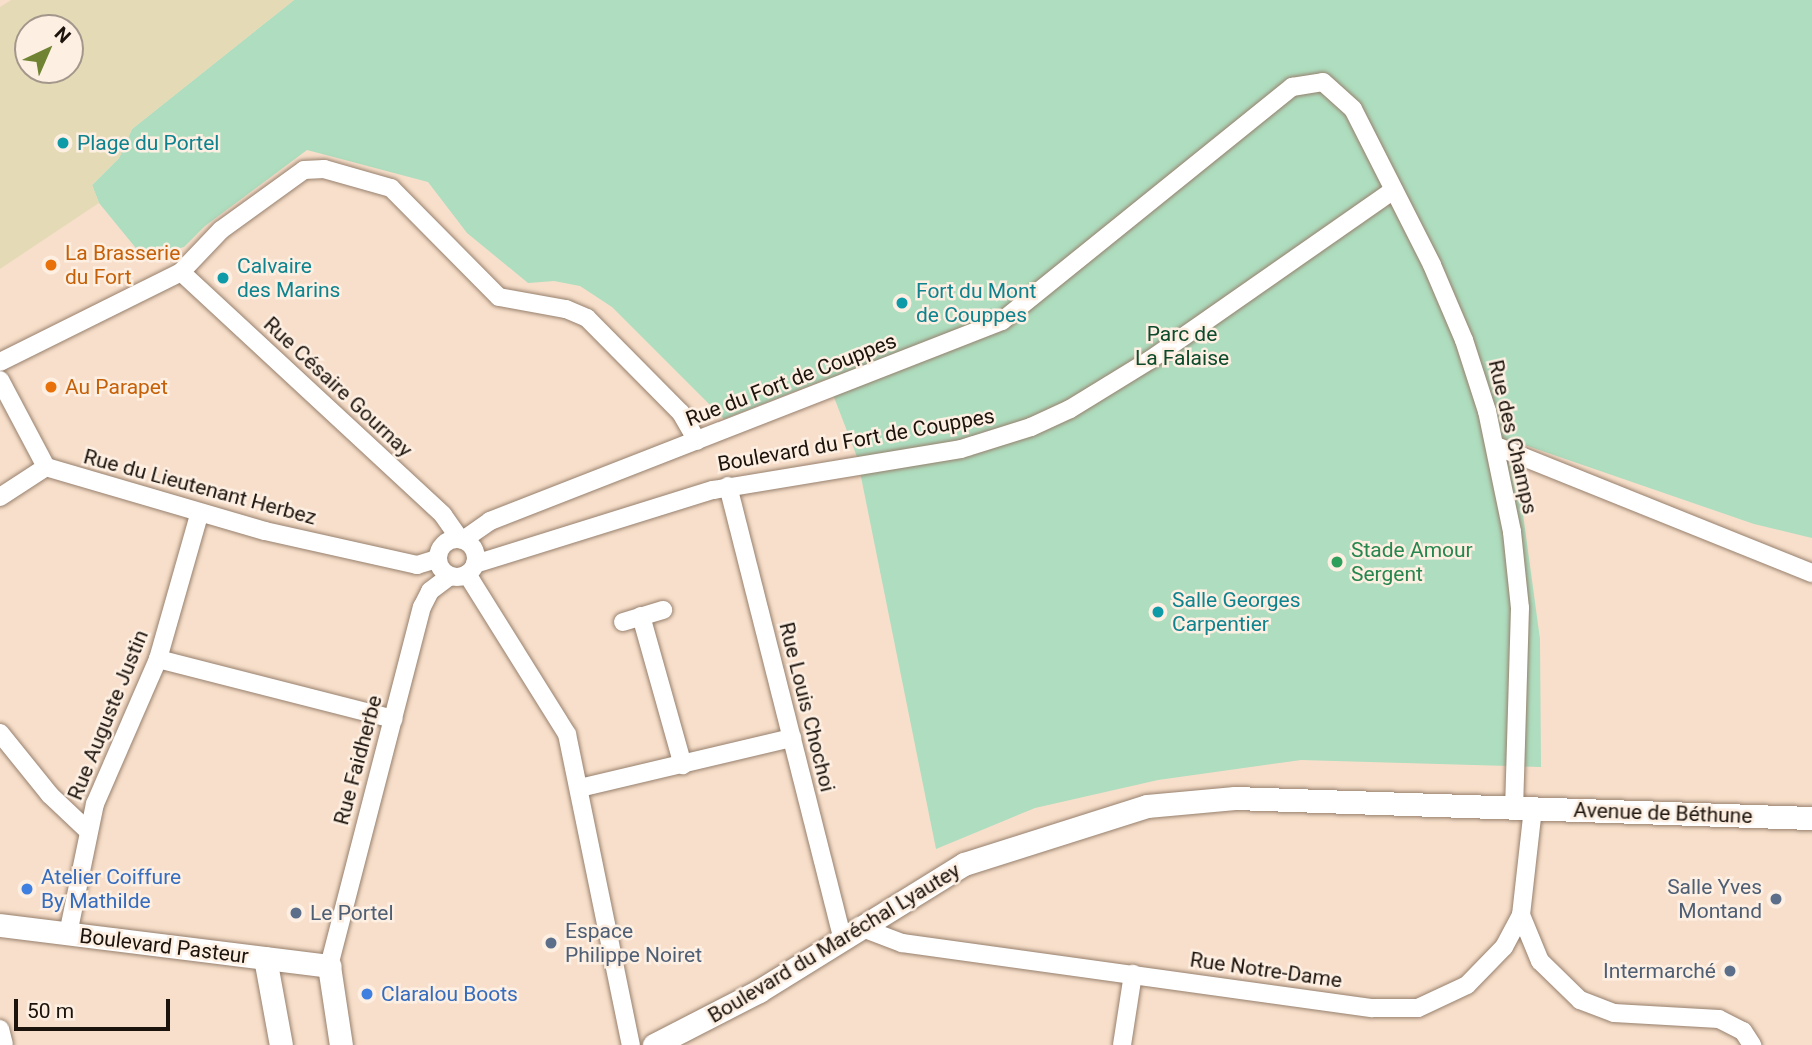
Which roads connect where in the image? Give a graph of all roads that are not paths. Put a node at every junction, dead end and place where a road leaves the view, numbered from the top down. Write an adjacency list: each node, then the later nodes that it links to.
1 (1316, 81): 2 (street, Rue des Champs); 6 (street, Rue du Fort de Couppes)
2 (1394, 190): 7 (street, Rue des Champs); 9 (street, Boulevard du Fort de Couppes)
3 (181, 272): 4 (street); 6 (street); 12 (street, Rue Césaire Gournay)
4 (0, 362)
5 (0, 380): 8 (street)
6 (697, 441): 12 (street, Rue du Fort de Couppes)
7 (1496, 446): 15 (street); 25 (street, Rue des Champs)
8 (46, 467): 10 (street); 11 (street, Rue du Lieutenant Herbez)
9 (728, 486): 14 (street, Boulevard du Fort de Couppes); 22 (street, Rue Louis Chochoi)
10 (0, 497)
11 (198, 514): 13 (street, Rue du Lieutenant Herbez); 19 (street, Rue Auguste Justin)
12 (462, 539): 13 (street, Rue du Fort de Couppes); 14 (street, Rue Césaire Gournay)
13 (438, 559): 14 (street)
14 (464, 571): 20 (street, Rue Faidherbe); 24 (street)
15 (1812, 573)
16 (663, 610): 17 (street)
17 (642, 617): 18 (street); 23 (street)
18 (623, 622)
19 (158, 659): 20 (street); 27 (street, Rue Auguste Justin)
20 (393, 719): 33 (street, Rue Faidherbe)
21 (0, 733): 27 (street)
22 (792, 738): 23 (street); 30 (street, Rue Louis Chochoi)
23 (683, 765): 24 (street)
24 (580, 788): 39 (street)
25 (1524, 807): 26 (street, Avenue de Béthune); 28 (street, Rue Notre-Dame); 30 (street, Boulevard du Maréchal Lyautey)
26 (1812, 818)
27 (88, 831): 31 (street, Rue Auguste Justin)
28 (1521, 915): 34 (street, Rue Notre-Dame); 42 (street)
29 (0, 925): 31 (street, Boulevard Pasteur)
30 (851, 933): 34 (street, Rue Notre-Dame); 40 (street, Boulevard du Maréchal Lyautey)
31 (68, 934): 32 (street, Boulevard Pasteur)
32 (265, 958): 33 (street, Boulevard Pasteur); 37 (street)
33 (328, 966): 38 (street)
34 (1133, 974): 41 (street)
35 (0, 1029): 36 (street)
36 (4, 1045)
37 (281, 1045)
38 (341, 1045)
39 (631, 1045)
40 (654, 1045)
41 (1122, 1045)
42 (1752, 1045)

